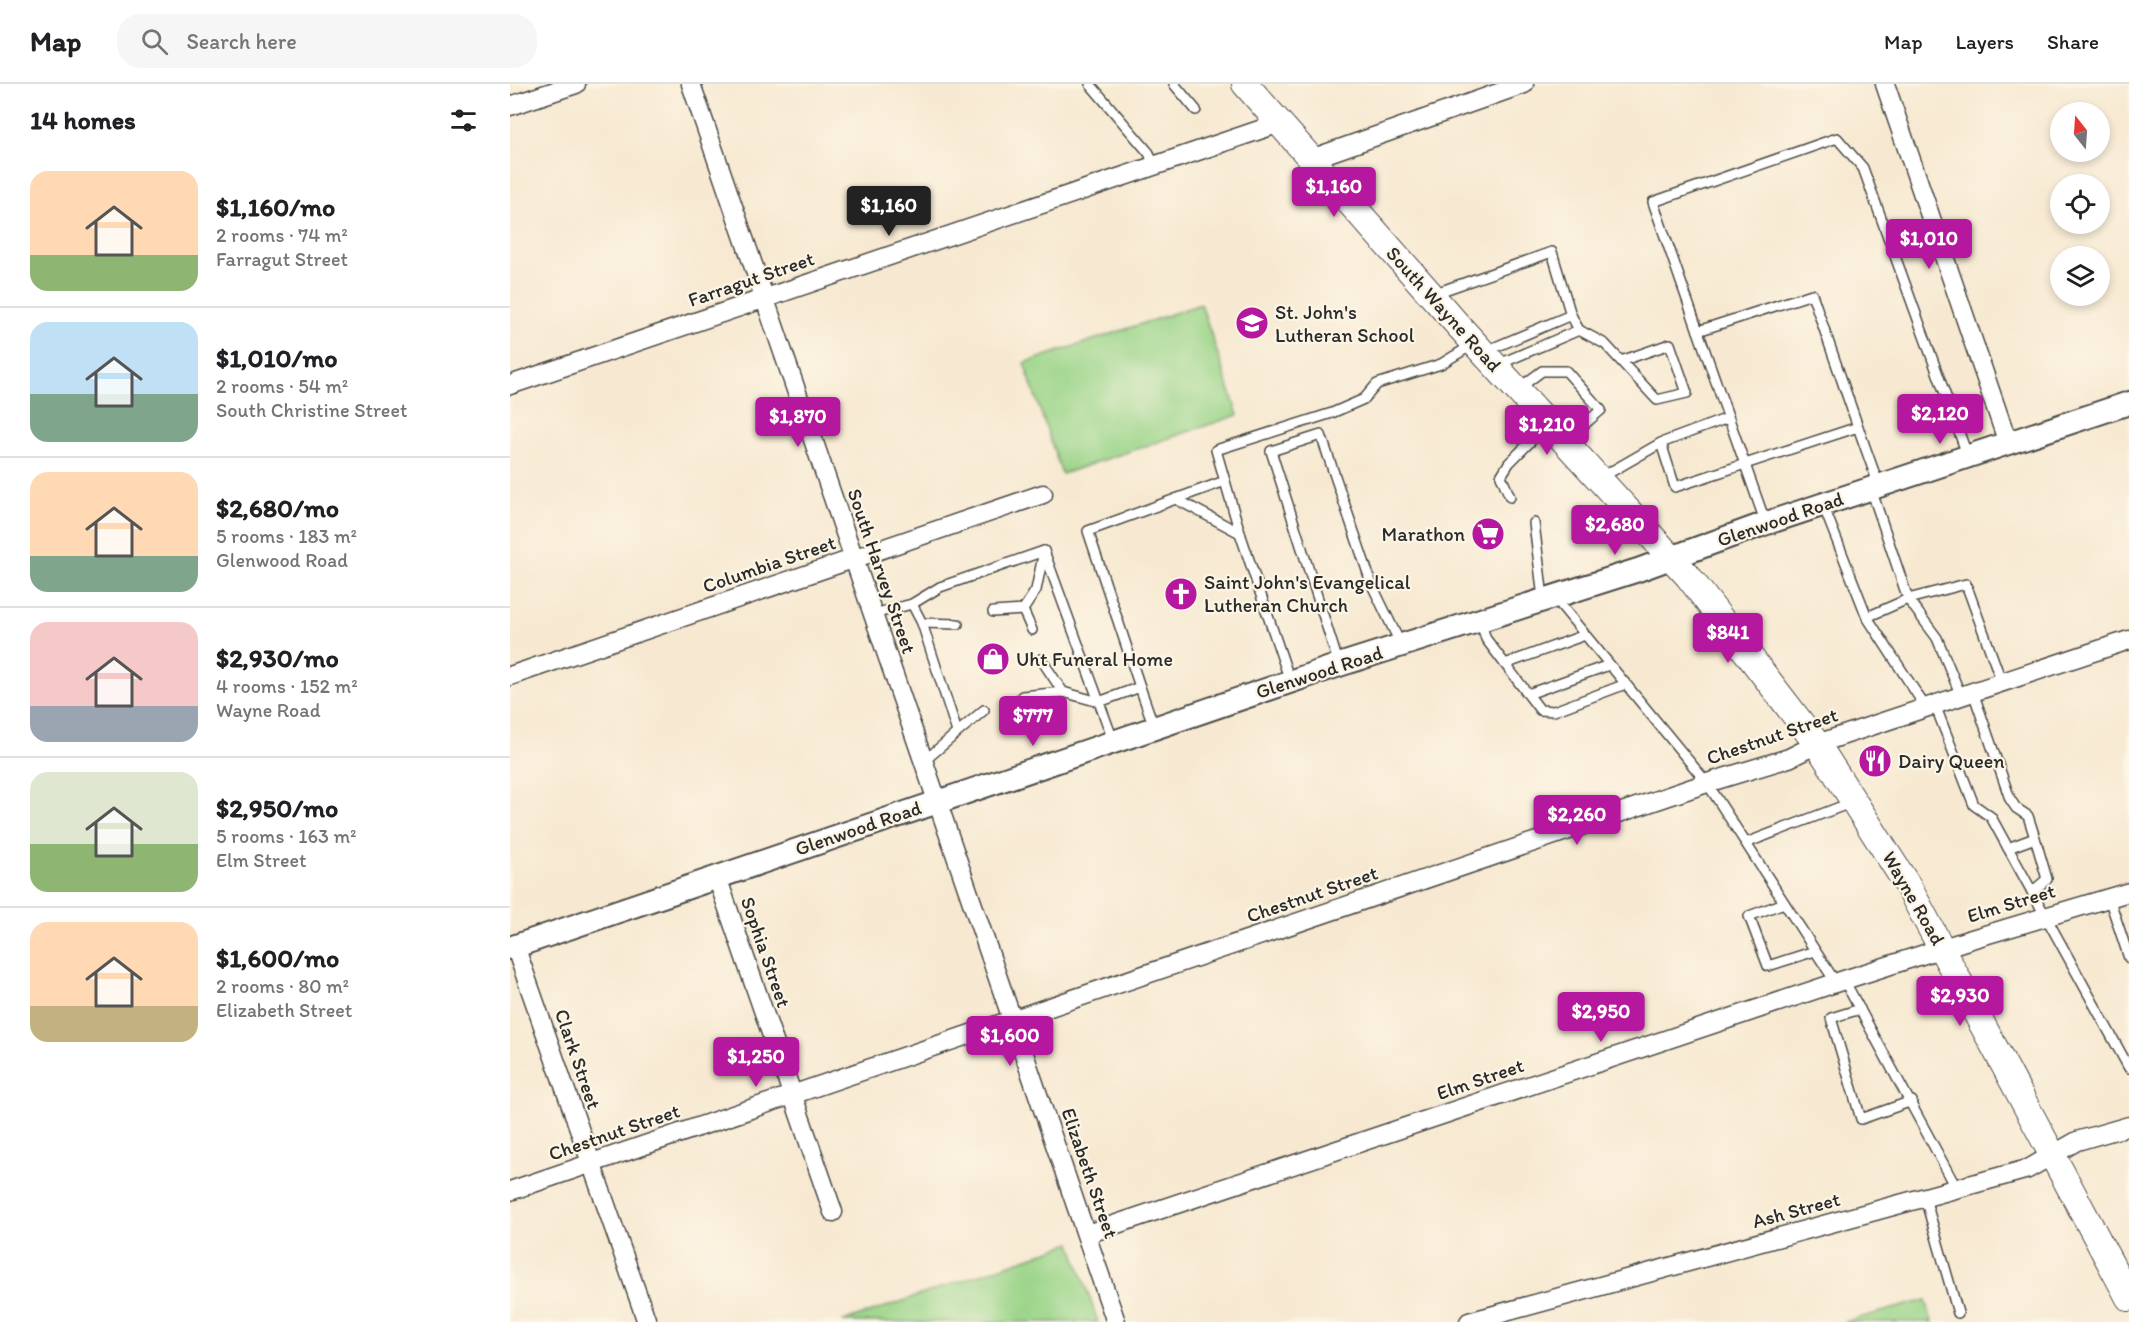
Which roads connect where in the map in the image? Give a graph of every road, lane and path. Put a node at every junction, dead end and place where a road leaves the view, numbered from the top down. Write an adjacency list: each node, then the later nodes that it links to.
1 (576, 84): 8 (street)
2 (691, 84): 14 (street, South Harvey Street)
3 (1090, 84): 12 (lane)
4 (1173, 84): 9 (lane)
5 (1245, 84): 10 (main road, South Wayne Road)
6 (1524, 84): 11 (street)
7 (1885, 84): 27 (street)
8 (510, 106)
9 (1196, 111)
10 (1280, 123): 11 (main road, South Wayne Road); 12 (street, Farragut Street)
11 (1311, 159): 13 (main road, South Wayne Road)
12 (1154, 166): 14 (street, Farragut Street)
13 (1430, 294): 15 (lane); 18 (main road, South Wayne Road)
14 (766, 298): 20 (street, Farragut Street); 42 (street, South Harvey Street)
15 (1571, 315): 16 (lane); 18 (lane)
16 (1579, 330): 18 (lane); 19 (lane)
17 (1698, 331): 23 (lane); 24 (lane); 28 (lane)
18 (1484, 354): 21 (main road, South Wayne Road); 31 (lane)
19 (1621, 361): 19 (lane)
20 (510, 385)
21 (1516, 390): 25 (main road, South Wayne Road); 25 (lane)
22 (2129, 403): 27 (street, Glenwood Road)
23 (1728, 418): 26 (lane); 29 (lane)
24 (1858, 427): 29 (lane); 32 (lane)
25 (1556, 433): 30 (main road, South Wayne Road); 34 (lane)
26 (1661, 443): 29 (lane); 30 (lane)
27 (2008, 443): 28 (street, Glenwood Road)
28 (1968, 457): 32 (street, Glenwood Road)
29 (1744, 463): 38 (lane)
30 (1598, 479): 41 (main road, South Wayne Road)
31 (1224, 481): 35 (lane); 39 (lane)
32 (1875, 488): 36 (street, Glenwood Road); 44 (lane)
33 (1043, 495): 42 (street, Columbia Street)
34 (1510, 497)
35 (1176, 499): 39 (lane); 65 (lane)
36 (1823, 504): 38 (street, Glenwood Road); 49 (lane)
37 (1534, 523): 43 (lane)
38 (1766, 524): 41 (street, Glenwood Road)
39 (1240, 533): 62 (lane)
40 (1044, 551): 45 (lane); 46 (lane); 70 (lane)
41 (1671, 557): 43 (street, Glenwood Road); 76 (main road, Wayne Road)
42 (854, 558): 48 (street, South Harvey Street); 61 (street, Columbia Street)
43 (1548, 598): 50 (street, Glenwood Road); 54 (lane)
44 (1908, 599): 49 (lane); 63 (lane); 68 (lane)
45 (912, 604): 48 (lane); 51 (lane)
46 (1023, 610): 47 (lane); 53 (lane)
47 (993, 612)
48 (873, 614): 77 (street, South Harvey Street)
49 (1867, 617): 71 (lane)
50 (1480, 620): 56 (street, Glenwood Road); 58 (lane)
51 (922, 623): 52 (lane); 74 (lane)
52 (958, 624)
53 (1032, 630)
54 (1585, 635): 58 (lane); 59 (lane)
55 (2129, 640): 63 (street, Chestnut Street)
56 (1401, 645): 60 (street, Glenwood Road); 60 (lane)
57 (1041, 658): 66 (lane)
58 (1505, 664): 67 (lane)
59 (1609, 664): 64 (lane); 67 (lane)
60 (1339, 665): 62 (street, Glenwood Road)
61 (510, 676)
62 (1290, 682): 73 (street, Glenwood Road)
63 (2002, 683): 68 (street, Chestnut Street)
64 (1626, 684): 67 (lane); 78 (lane)
65 (1140, 687): 70 (lane); 73 (lane)
66 (1063, 692): 69 (lane); 70 (lane)
67 (1528, 694)
68 (1967, 694): 71 (street, Chestnut Street); 81 (lane)
69 (1022, 696)
70 (1099, 702): 75 (lane)
71 (1931, 707): 76 (street, Chestnut Street); 83 (lane)
72 (984, 710): 74 (lane)
73 (1154, 728): 75 (street, Glenwood Road)
74 (957, 732): 77 (lane)
75 (1114, 741): 79 (street, Glenwood Road)
76 (1817, 744): 78 (street, Chestnut Street); 80 (main road, Wayne Road)
77 (924, 761): 79 (street, South Harvey Street)
78 (1707, 783): 82 (lane); 96 (street, Chestnut Street)
79 (936, 801): 84 (street, Glenwood Road); 96 (street, Elizabeth Street)
80 (1855, 801): 82 (lane); 91 (main road, Wayne Road)
81 (2035, 838): 83 (lane); 85 (lane)
82 (1746, 843): 88 (lane)
83 (2008, 848): 85 (lane)
84 (717, 877): 90 (street, Glenwood Road); 98 (street, Sophia Street)
85 (2032, 892): 89 (lane)
86 (2129, 892): 87 (street, Elm Street)
87 (2109, 898): 89 (street, Elm Street); 93 (lane)
88 (1784, 903): 92 (lane); 92 (lane)
89 (2046, 916): 91 (street, Elm Street); 97 (lane)
90 (513, 947): 102 (street, Clark Street)
91 (1942, 948): 94 (street, Elm Street); 101 (main road, Wayne Road)
92 (1815, 951): 94 (lane)
93 (2129, 958)
94 (1840, 981): 95 (lane); 107 (street, Elm Street)
95 (1860, 1009): 99 (lane); 99 (lane)
96 (1013, 1019): 98 (street, Chestnut Street); 107 (street, Elizabeth Street)
97 (2129, 1068)
98 (792, 1095): 102 (street, Chestnut Street); 106 (street, Sophia Street)
99 (1912, 1101): 103 (lane)
100 (2129, 1126): 101 (street, Ash Street)
101 (2055, 1155): 103 (street, Ash Street); 108 (main road, Wayne Road)
102 (591, 1163): 104 (street, Chestnut Street); 110 (street, Clark Street)
103 (1957, 1189): 105 (street, Ash Street)
104 (510, 1191)
105 (1925, 1198): 109 (lane); 112 (street, Ash Street)
106 (833, 1212)
107 (1087, 1234): 111 (street, Elizabeth Street)
108 (2128, 1296)
109 (1958, 1313)
110 (647, 1322)
111 (1116, 1322)
112 (1469, 1322)

